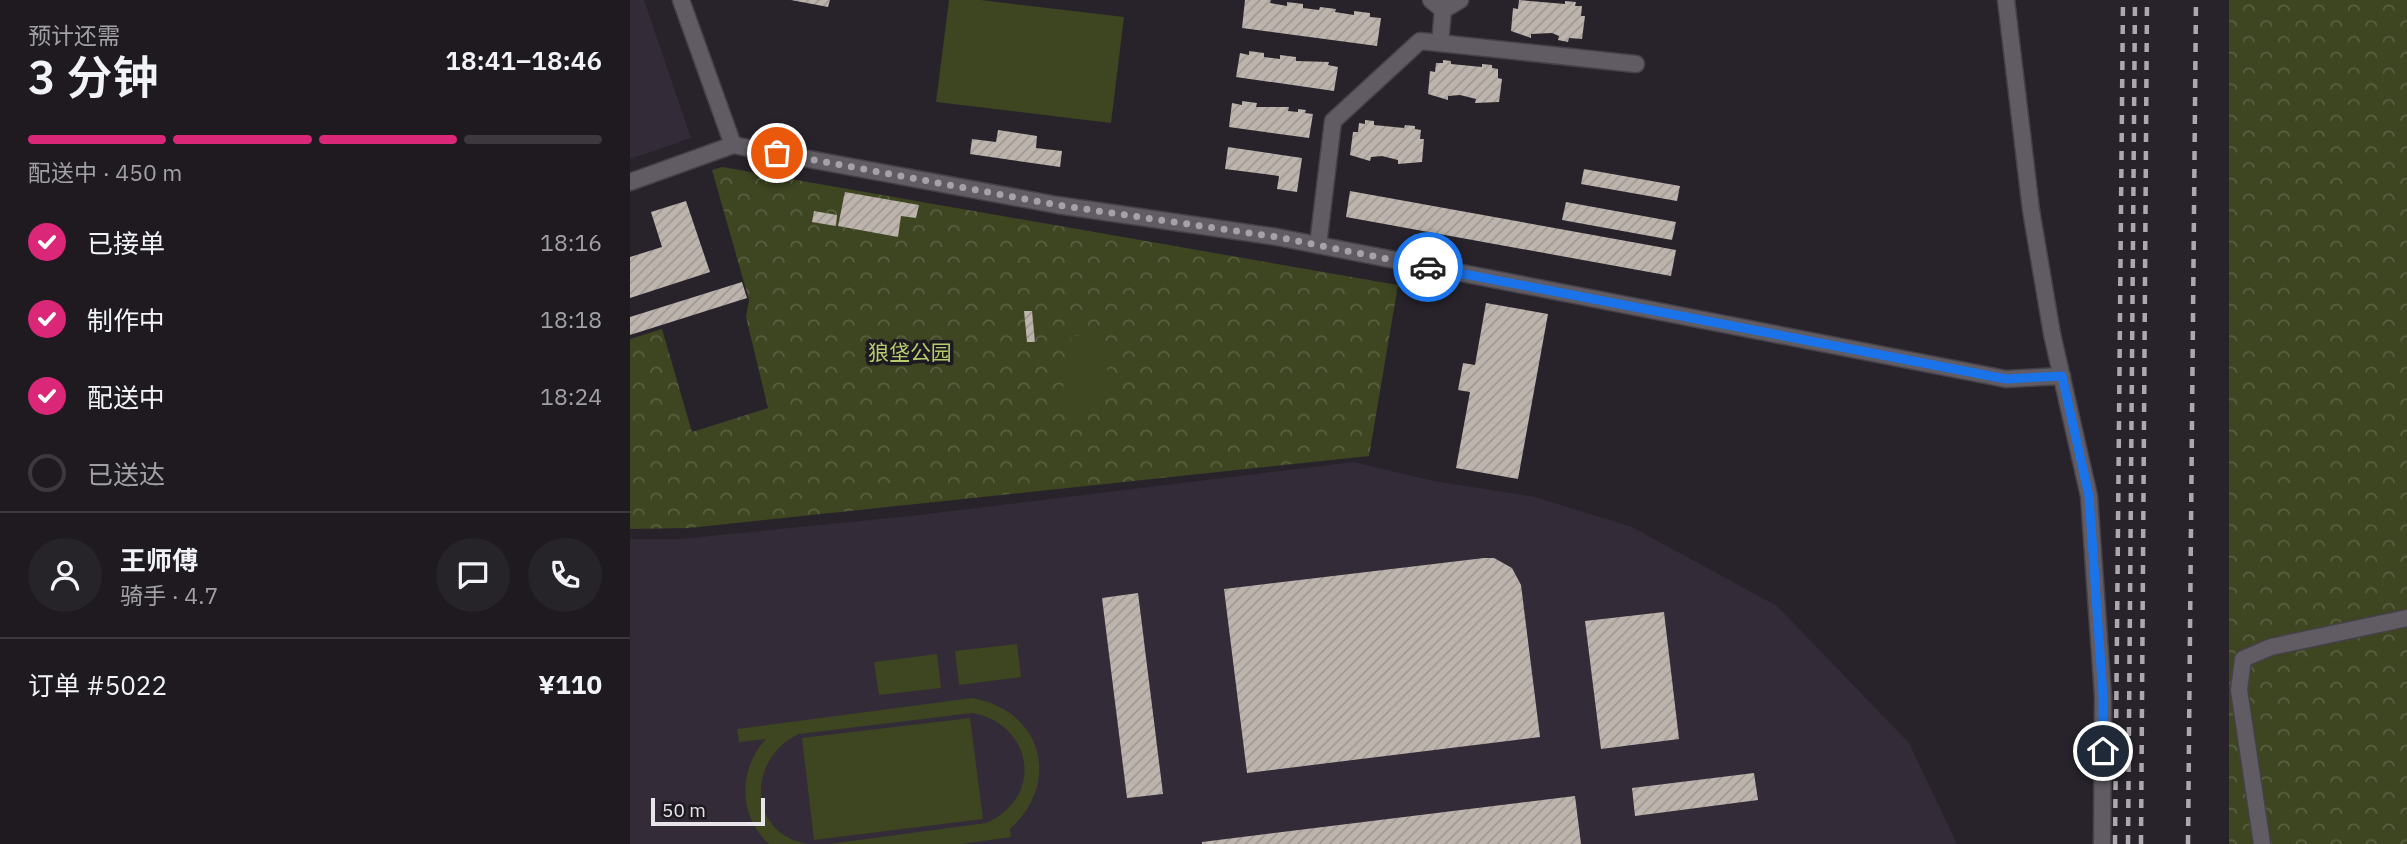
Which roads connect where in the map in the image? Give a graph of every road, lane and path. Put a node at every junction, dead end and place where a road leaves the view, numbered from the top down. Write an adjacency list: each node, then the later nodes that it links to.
1 (681, 0): 7 (street)
2 (1460, 0): 4 (street)
3 (2006, 0): 10 (street)
4 (1437, 5): 5 (street)
5 (1440, 43): 6 (street); 9 (street)
6 (1636, 64)
7 (733, 145): 8 (street); 9 (street)
8 (630, 182)
9 (1318, 246): 10 (street)
10 (2062, 376): 12 (street)
11 (2407, 618): 13 (street)
12 (2102, 844)
13 (2262, 844)

